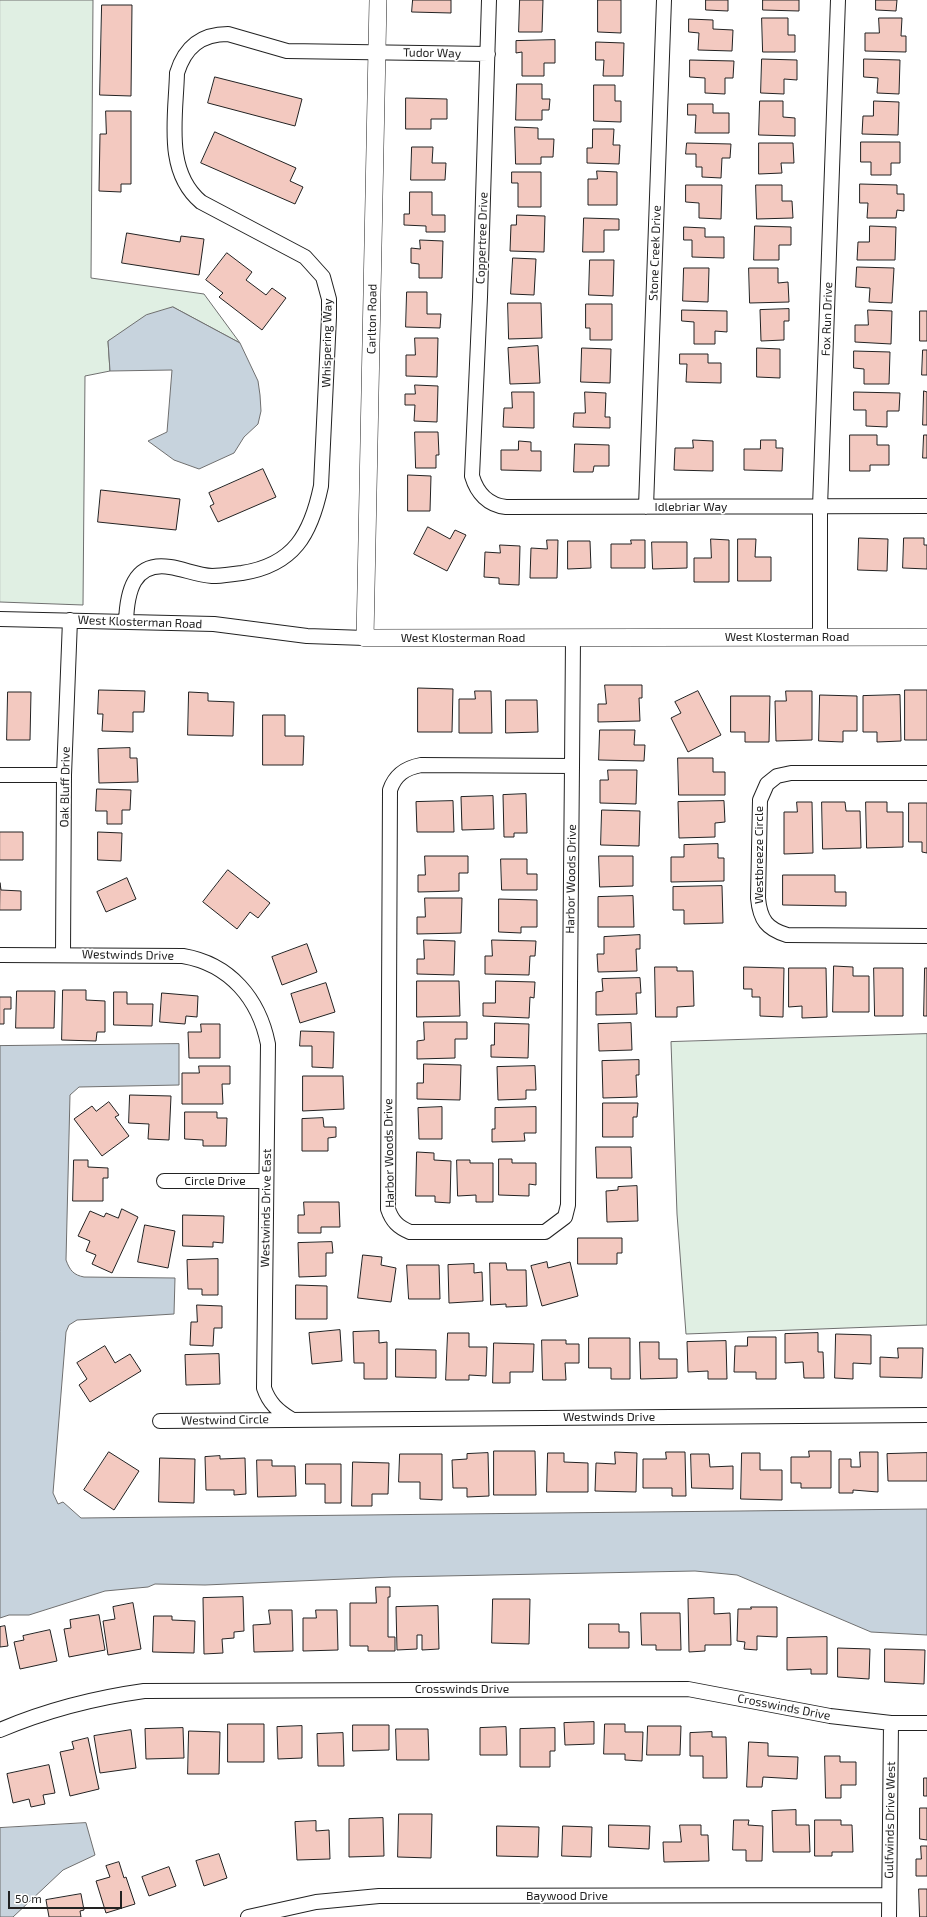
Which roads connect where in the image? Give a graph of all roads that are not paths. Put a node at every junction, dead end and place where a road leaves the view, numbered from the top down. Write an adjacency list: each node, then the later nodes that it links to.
1 (378, 0): 5 (street, Carlton Road)
2 (489, 0): 6 (street, Coppertree Drive)
3 (664, 0): 9 (street, Stone Creek Drive)
4 (838, 0): 10 (street, Fox Run Drive)
5 (377, 52): 6 (street, Tudor Way); 13 (street, Whispering Way); 16 (street, Carlton Road)
6 (488, 54): 7 (street, Coppertree Drive)
7 (472, 476): 9 (street, Idlebriar Way)
8 (927, 506): 10 (street, Idlebriar Way)
9 (646, 507): 10 (street, Idlebriar Way)
10 (820, 507): 14 (street, Fox Run Drive)
11 (0, 619): 12 (street, West Klosterman Road)
12 (70, 620): 13 (street, West Klosterman Road); 21 (street, Oak Bluff Drive)
13 (126, 622): 16 (street, West Klosterman Road)
14 (820, 637): 15 (street, West Klosterman Road); 17 (street, West Klosterman Road)
15 (927, 637)
16 (365, 638): 17 (street, West Klosterman Road)
17 (573, 639): 18 (street, Harbor Woods Drive)
18 (572, 766): 18 (street, Harbor Woods Drive)
19 (927, 773): 22 (street, Westbreeze Circle)
20 (0, 775): 21 (street)
21 (64, 775): 23 (street, Oak Bluff Drive)
22 (927, 936)
23 (63, 954): 24 (street, Westwinds Drive); 25 (street, Westwinds Drive)
24 (0, 955)
25 (245, 990): 27 (street, Westwinds Drive East)
26 (164, 1181): 27 (street, Circle Drive)
27 (266, 1181): 29 (street, Westwinds Drive East)
28 (927, 1415): 29 (street, Westwinds Drive)
29 (291, 1419): 30 (street, Westwind Circle)
30 (160, 1421)
31 (927, 1723): 32 (street, Crosswinds Drive)
32 (891, 1724): 33 (street, Crosswinds Drive); 34 (street, Gulfwinds Drive West)
33 (0, 1730)
34 (889, 1895): 35 (street, Baywood Drive); 36 (street, Gulfwinds Drive West)
35 (248, 1917)
36 (889, 1917)

